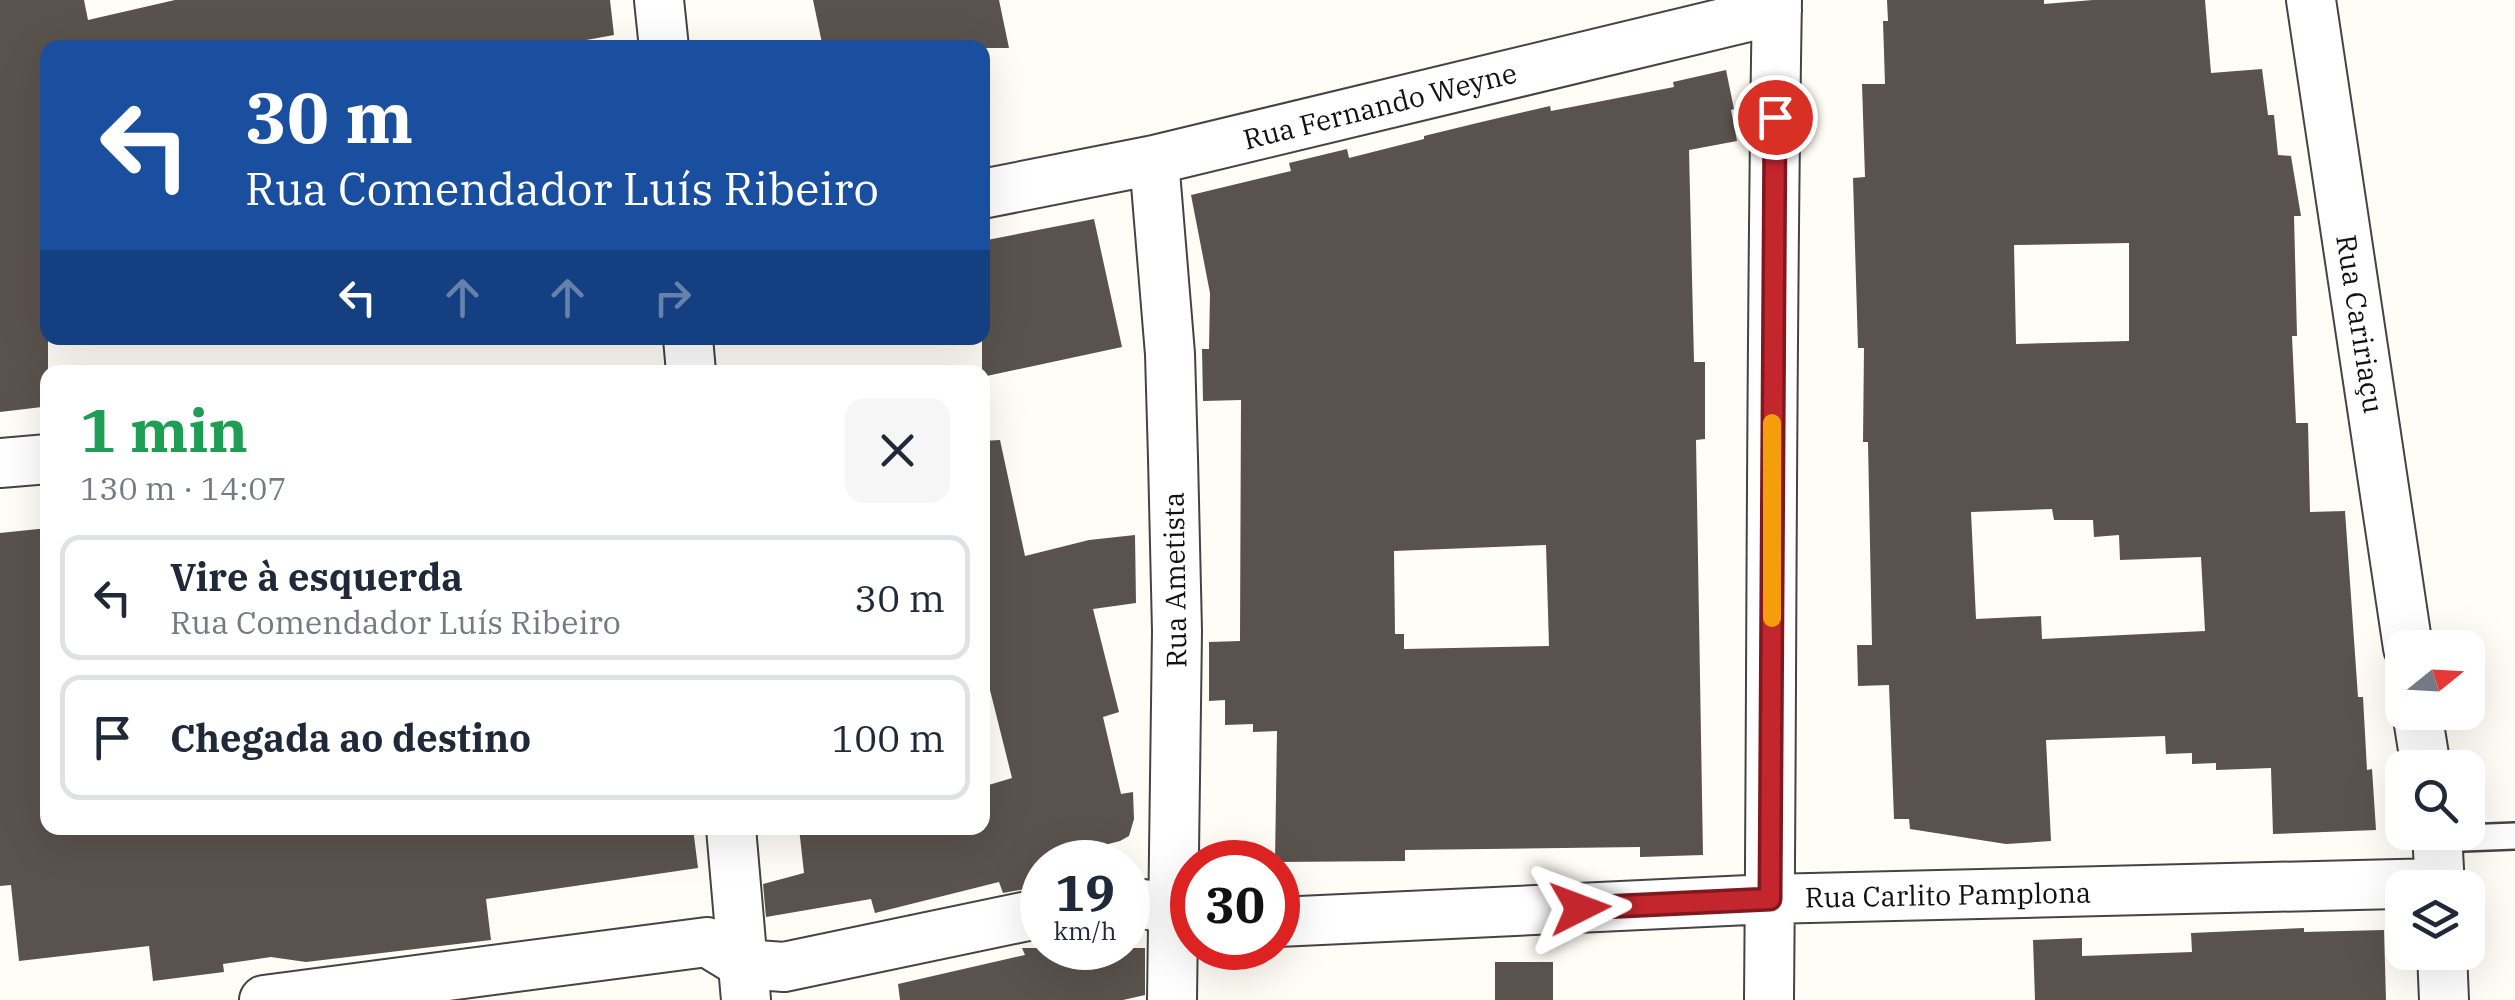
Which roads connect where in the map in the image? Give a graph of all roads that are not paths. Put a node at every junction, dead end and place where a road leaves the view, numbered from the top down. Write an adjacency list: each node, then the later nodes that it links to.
1 (660, 0): 4 (street)
2 (2311, 0): 9 (street, Rua Caririaçu)
3 (1777, 5): 5 (street, Rua Fernando Weyne); 13 (street)
4 (663, 40)
5 (1154, 160): 6 (street, Rua Fernando Weyne); 14 (street, Rua Ametista)
6 (990, 192)
7 (40, 460): 8 (street)
8 (0, 463)
9 (2405, 630)
10 (732, 835): 18 (street)
11 (2515, 836): 12 (lane, Rua Carlito Pamplona)
12 (2438, 861): 13 (street, Rua Carlito Pamplona)
13 (1770, 899): 16 (street, Rua Carlito Pamplona); 21 (street)
14 (1164, 911): 20 (street, Rua Ametista)
15 (1020, 918): 18 (street)
16 (1300, 921)
17 (2443, 970): 22 (street)
18 (744, 982): 19 (street)
19 (264, 1000)
20 (1172, 1000)
21 (1769, 1000)
22 (2444, 1000)

